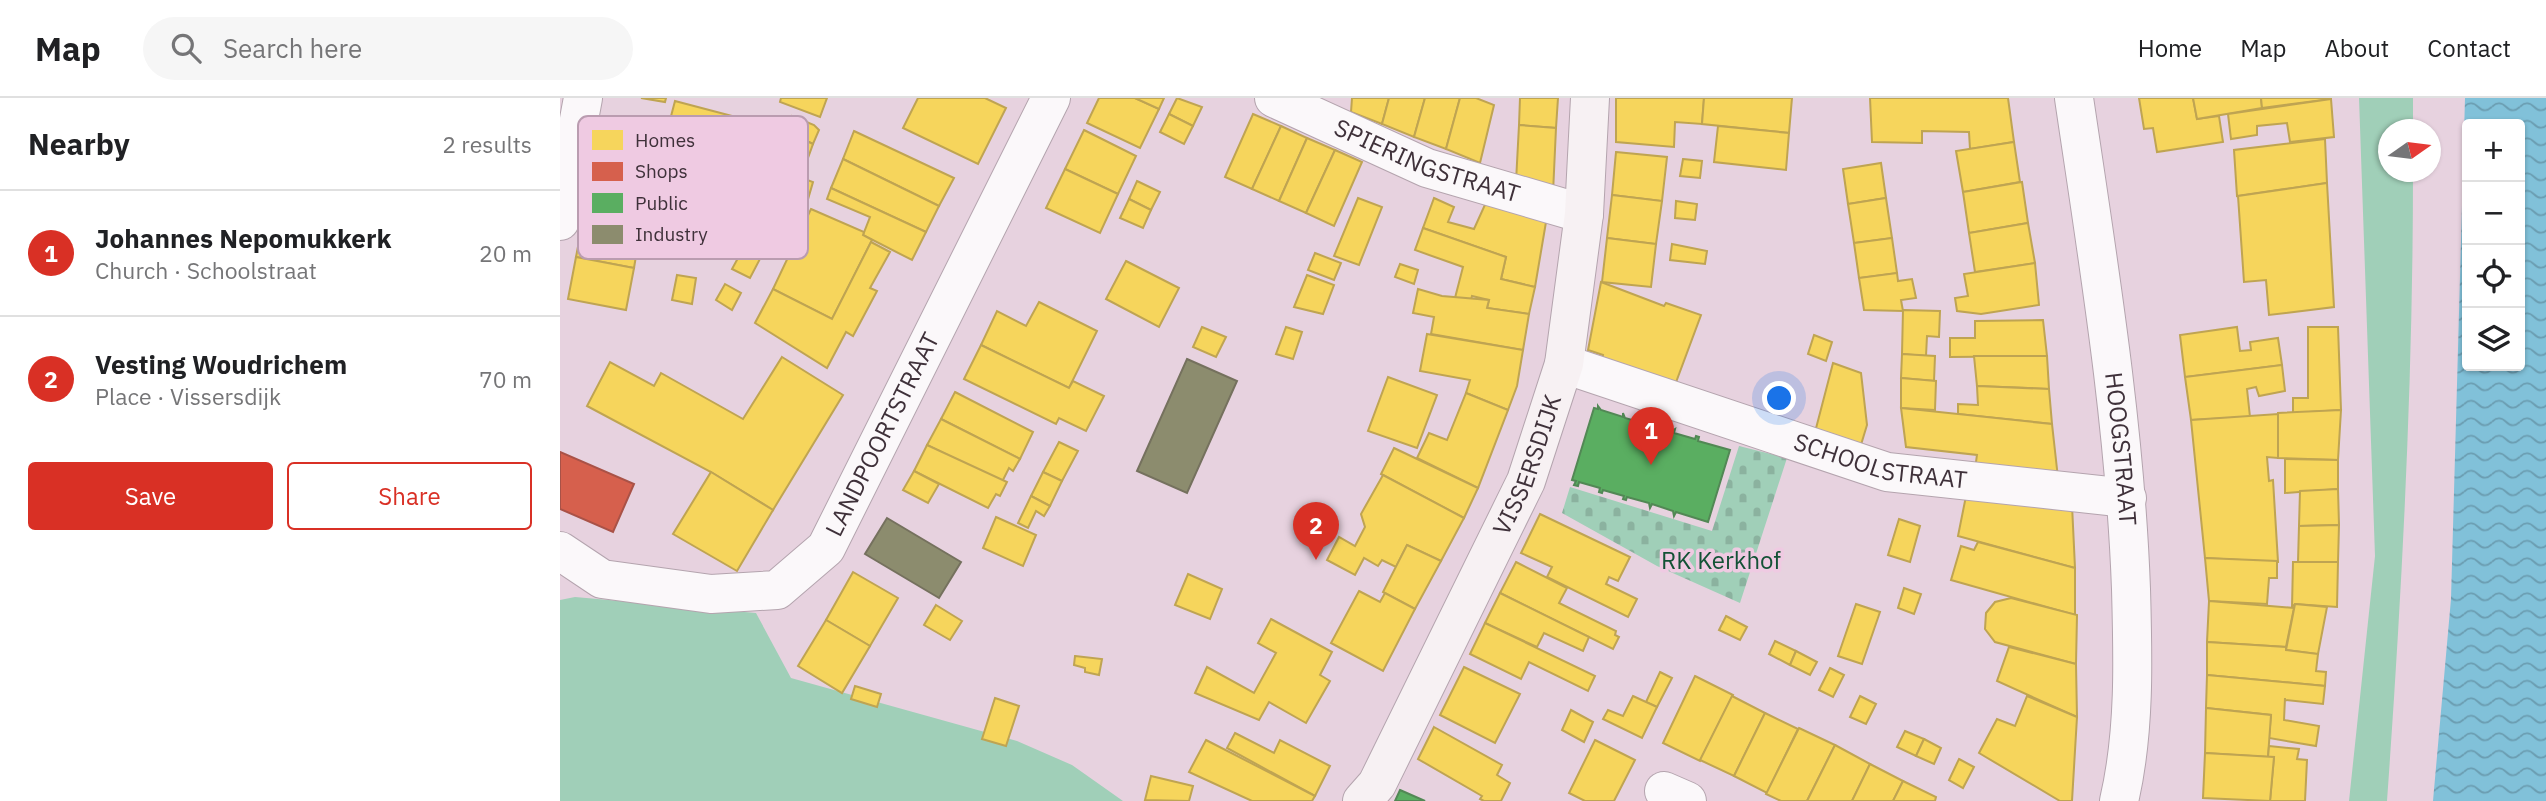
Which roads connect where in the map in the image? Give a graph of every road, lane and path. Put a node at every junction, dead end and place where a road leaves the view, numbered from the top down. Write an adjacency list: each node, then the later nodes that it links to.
1 (583, 98): 6 (street)
2 (1051, 98): 12 (street, LANDPOORTSTRAAT)
3 (1274, 98): 8 (street, SPIERINGSTRAAT)
4 (1590, 98): 8 (street, VISSERSDIJK)
5 (2074, 98): 11 (street, HOOGSTRAAT)
6 (580, 116)
7 (578, 125): 9 (street)
8 (1584, 214): 10 (street, VISSERSDIJK)
9 (560, 221)
10 (1564, 364): 11 (street, SCHOOLSTRAAT); 13 (street, VISSERSDIJK)
11 (2127, 498): 14 (street, HOOGSTRAAT)
12 (560, 551)
13 (1362, 801)
14 (2119, 801)

